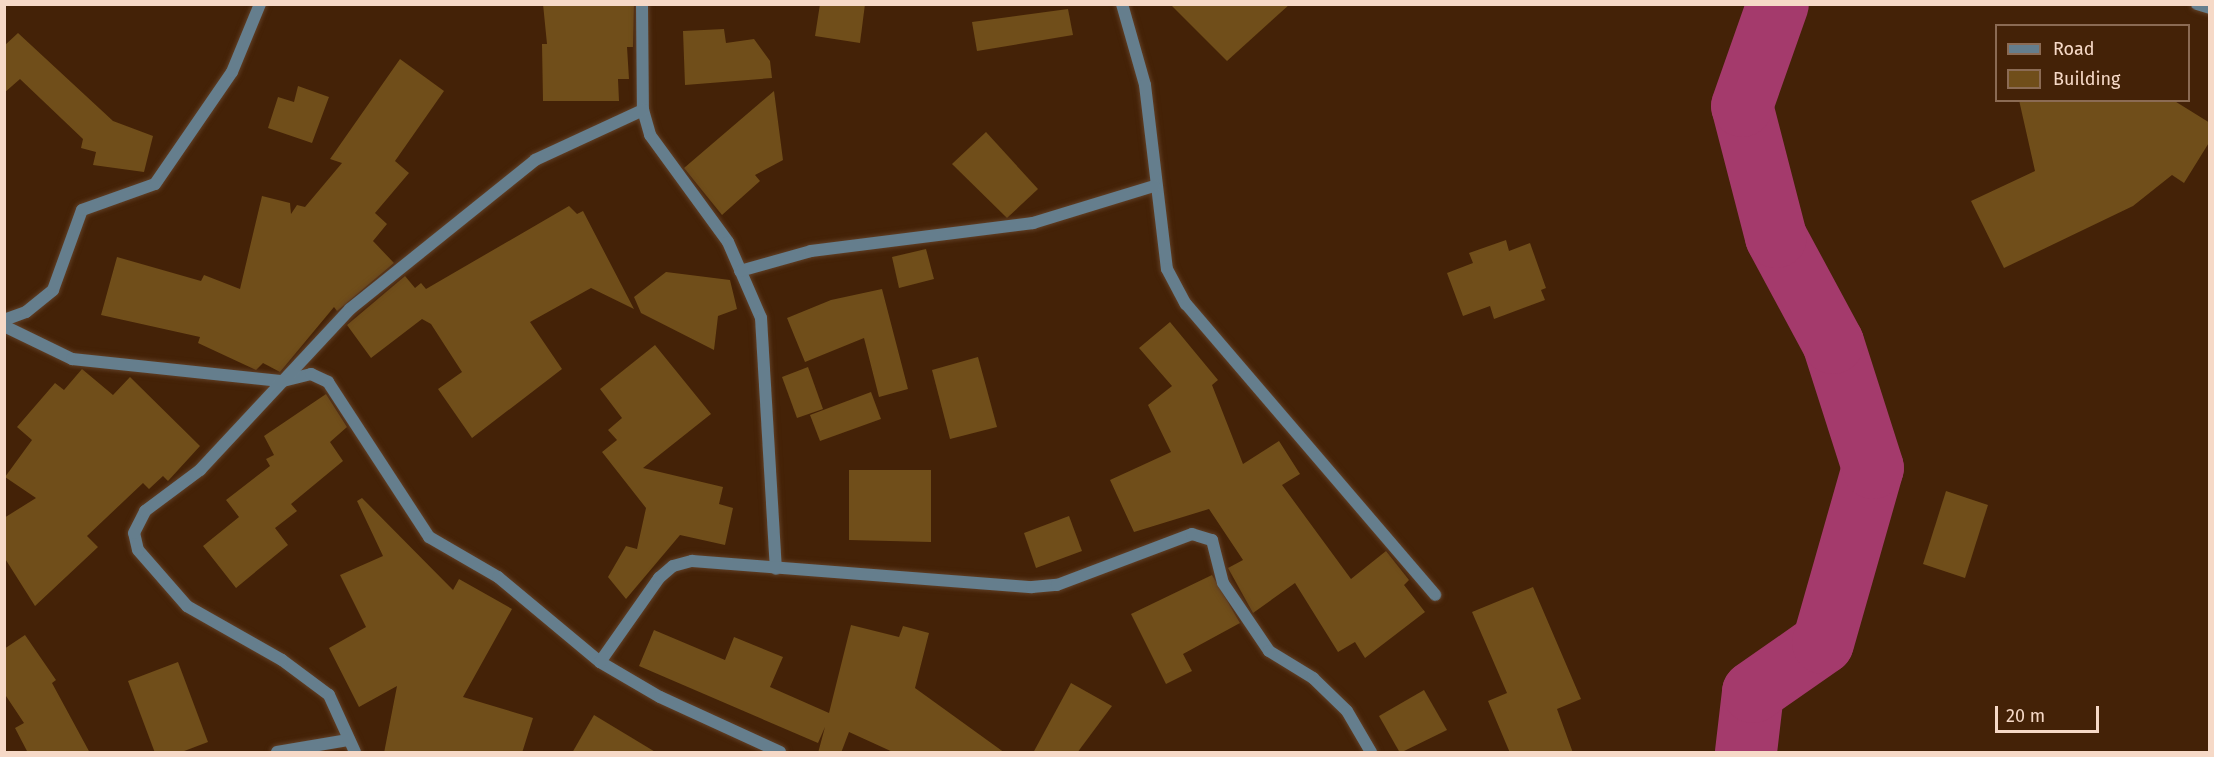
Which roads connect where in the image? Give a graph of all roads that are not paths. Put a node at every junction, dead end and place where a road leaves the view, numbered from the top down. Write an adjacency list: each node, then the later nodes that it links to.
1 (260, 4): 9 (street)
2 (642, 4): 6 (street)
3 (1122, 4): 7 (street)
4 (2197, 4): 5 (street)
5 (2210, 8)
6 (643, 110): 8 (street); 11 (street)
7 (1154, 186): 8 (street); 13 (street)
8 (740, 271): 12 (street)
9 (4, 321)
10 (4, 327): 11 (street)
11 (283, 381): 14 (street); 15 (street)
12 (776, 569): 14 (street); 19 (street)
13 (1435, 595)
14 (600, 662): 18 (street)
15 (348, 740): 16 (street); 17 (street)
16 (277, 753)
17 (355, 753)
18 (780, 753)
19 (1371, 753)

